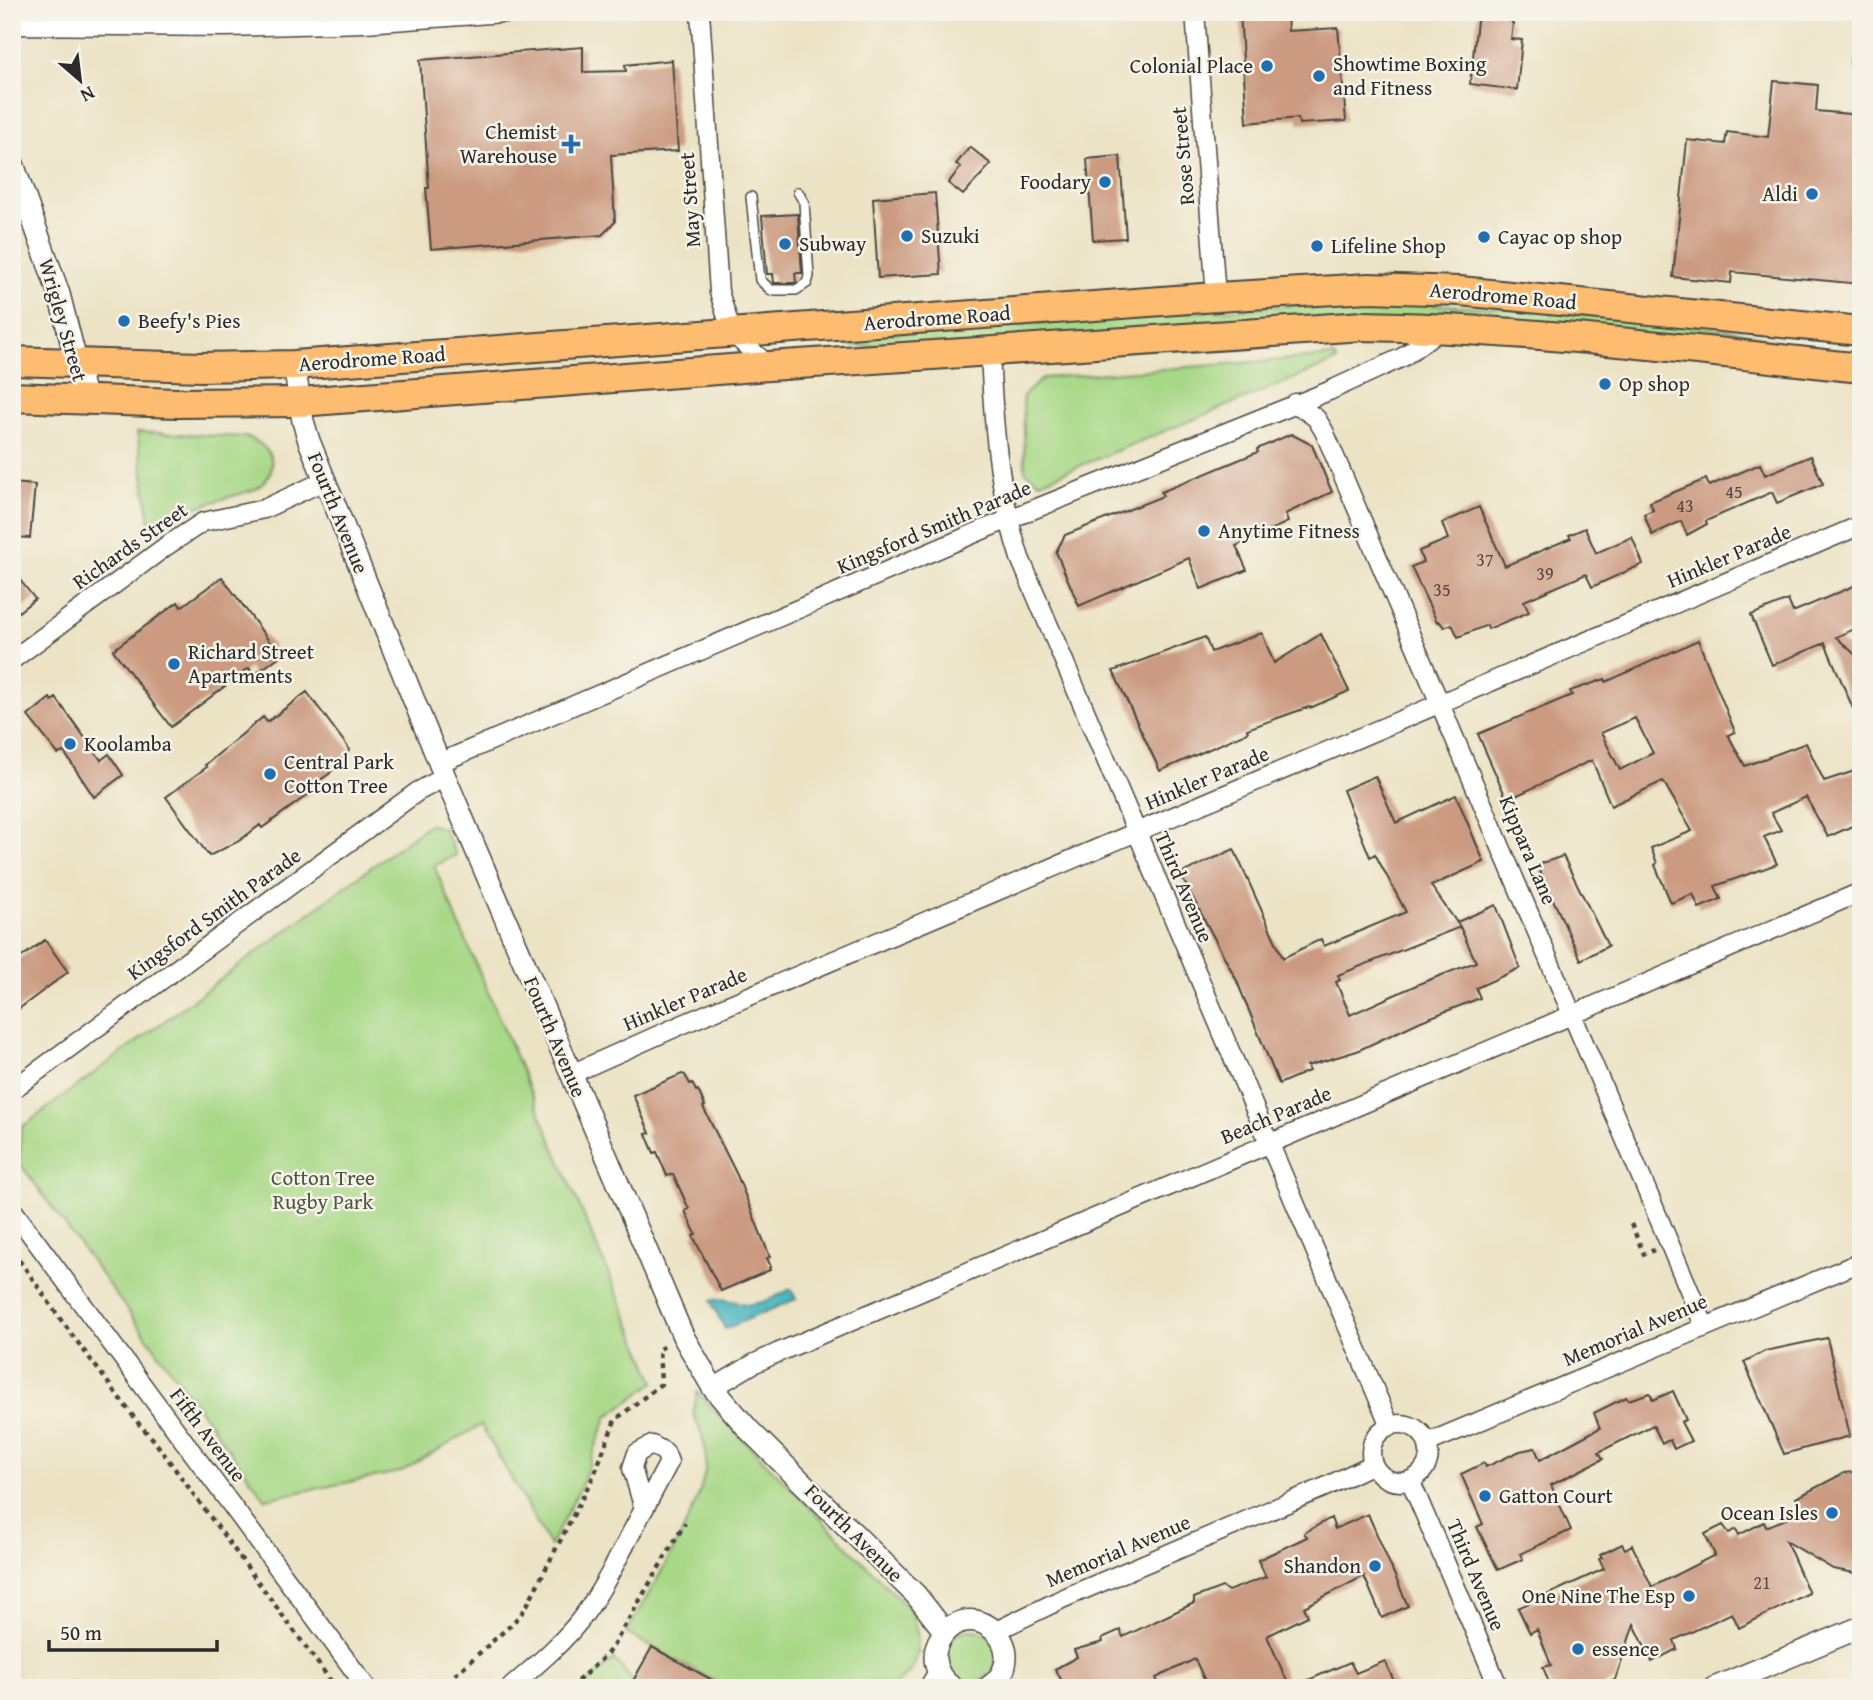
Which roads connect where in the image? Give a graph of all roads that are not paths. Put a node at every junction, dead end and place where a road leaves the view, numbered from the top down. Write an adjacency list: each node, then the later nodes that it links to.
1 (519, 12): 5 (street)
2 (700, 12): 13 (street, May Street)
3 (1195, 12): 10 (street, Rose Street)
4 (1861, 15): 6 (lane)
5 (12, 25)
6 (1861, 63)
7 (12, 161): 16 (street, Wrigley Street)
8 (798, 192): 9 (lane)
9 (751, 197)
10 (1216, 297): 12 (main road, Aerodrome Road); 13 (main road, Aerodrome Road)
11 (1443, 327): 14 (main road, Aerodrome Road); 19 (main road, Aerodrome Road); 23 (street, Kingsford Smith Parade)
12 (1861, 331)
13 (732, 333): 17 (main road, Aerodrome Road); 18 (street, May Street)
14 (990, 351): 18 (main road, Aerodrome Road); 25 (street, Third Avenue)
15 (12, 361): 16 (main road, Aerodrome Road)
16 (77, 362): 17 (main road, Aerodrome Road); 21 (street, Wrigley Street)
17 (294, 365): 22 (street, Fourth Avenue)
18 (769, 366): 22 (main road, Aerodrome Road)
19 (1861, 368)
20 (12, 397): 21 (main road, Aerodrome Road)
21 (86, 400): 22 (main road, Aerodrome Road)
22 (300, 401): 24 (street, Fourth Avenue)
23 (1295, 403): 25 (street, Kingsford Smith Parade); 28 (street, Kippara Lane)
24 (326, 480): 27 (street, Richards Street); 29 (street, Fourth Avenue)
25 (1008, 520): 29 (street, Kingsford Smith Parade); 30 (street, Third Avenue)
26 (1861, 525): 28 (street, Hinkler Parade)
27 (12, 660)
28 (1440, 703): 30 (street, Hinkler Parade); 32 (street, Kippara Lane)
29 (442, 770): 33 (street, Fourth Avenue); 34 (street, Kingsford Smith Parade)
30 (1135, 832): 33 (street, Hinkler Parade); 35 (street, Third Avenue)
31 (1861, 891): 32 (street, Beach Parade)
32 (1573, 1015): 35 (street, Beach Parade); 38 (street, Kippara Lane)
33 (571, 1074): 39 (street, Fourth Avenue)
34 (12, 1090)
35 (1268, 1143): 39 (street, Beach Parade); 40 (street, Third Avenue)
36 (12, 1209): 50 (street, Fifth Avenue)
37 (1861, 1262): 38 (street, Memorial Avenue)
38 (1704, 1325): 41 (street, Memorial Avenue)
39 (713, 1388): 47 (street, Fourth Avenue)
40 (1390, 1426): 41 (street); 42 (street)
41 (1427, 1443): 43 (street)
42 (1373, 1464): 43 (street); 46 (street, Memorial Avenue)
43 (1410, 1480): 53 (street, Third Avenue)
44 (644, 1509): 51 (street)
45 (1861, 1627): 54 (street)
46 (996, 1631): 47 (street); 49 (street)
47 (945, 1632): 48 (street)
48 (932, 1680): 52 (street)
49 (998, 1685)
50 (367, 1688)
51 (510, 1688)
52 (953, 1688)
53 (1499, 1688)
54 (1713, 1688)

